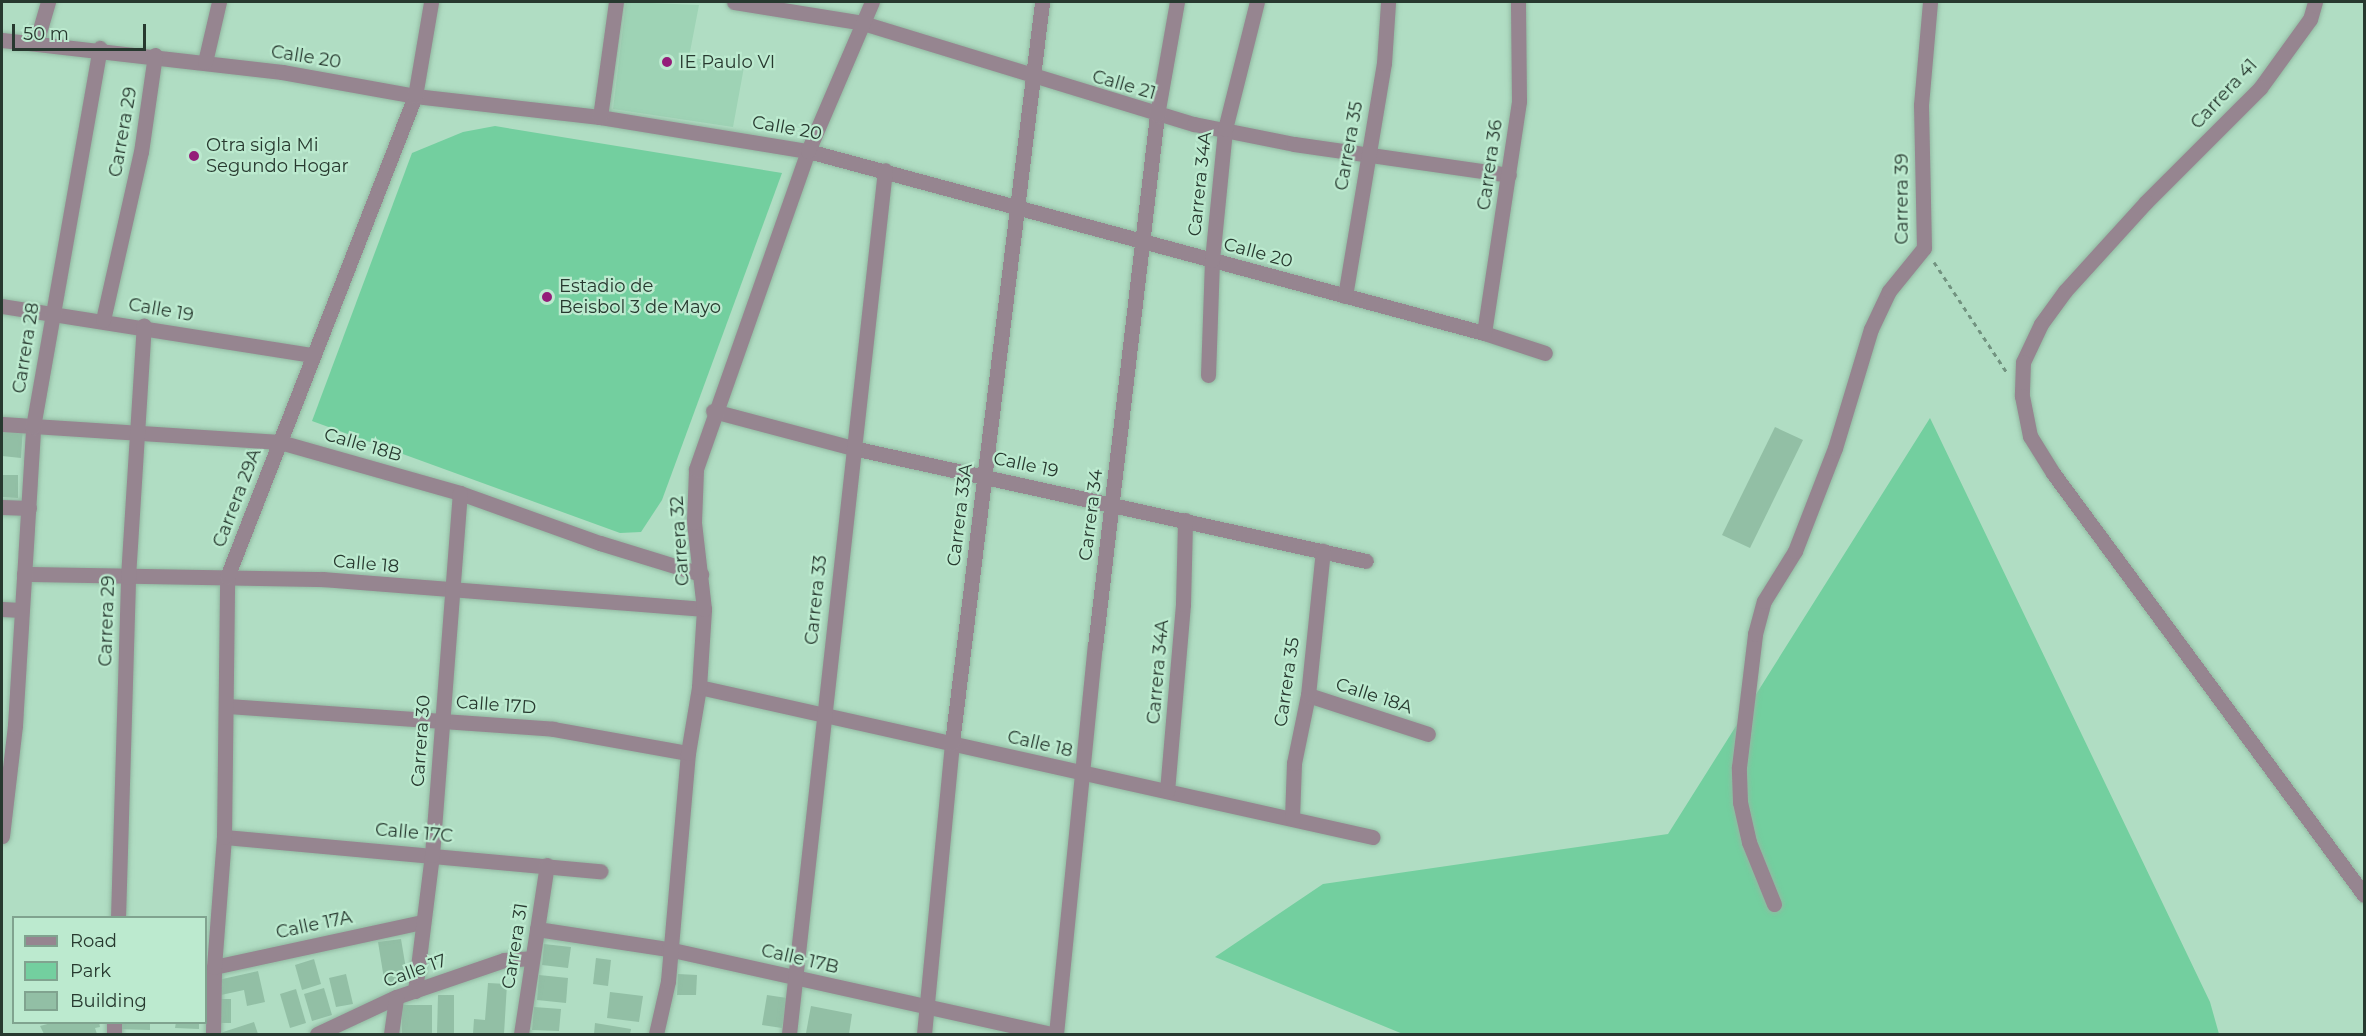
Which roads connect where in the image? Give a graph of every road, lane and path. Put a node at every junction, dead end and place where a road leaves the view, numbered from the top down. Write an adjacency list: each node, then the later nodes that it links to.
1 (48, 2): 16 (street)
2 (219, 2): 19 (street)
3 (432, 2): 21 (street, Carrera 29A)
4 (616, 2): 23 (street)
5 (734, 2): 14 (street, Calle 21)
6 (873, 2): 14 (street, Carrera 32)
7 (1042, 2): 20 (street, Carrera 33A)
8 (1177, 2): 22 (street, Carrera 34)
9 (1257, 2): 24 (street, Carrera 34A)
10 (1388, 2): 26 (street, Carrera 35)
11 (1518, 2): 28 (street, Carrera 36)
12 (1930, 2): 31 (street, Carrera 39)
13 (2315, 2): 42 (street, Carrera 41)
14 (863, 23): 20 (street, Calle 21); 25 (street, Carrera 32)
15 (2, 40): 16 (street, Calle 20)
16 (36, 43): 17 (street, Calle 20)
17 (100, 48): 18 (street, Calle 20); 35 (street, Carrera 28)
18 (155, 55): 19 (street, Calle 20); 36 (street, Carrera 29)
19 (205, 62): 21 (street, Calle 20)
20 (1030, 77): 22 (street, Calle 21); 29 (street, Carrera 33A)
21 (416, 96): 23 (street, Calle 20); 40 (street, Carrera 29A)
22 (1157, 115): 24 (street, Calle 21); 30 (street, Carrera 34)
23 (600, 117): 25 (street, Calle 20)
24 (1225, 129): 26 (street, Calle 21); 32 (street, Carrera 34A)
25 (808, 151): 27 (street, Calle 20); 43 (street, Carrera 32)
26 (1368, 154): 28 (street, Calle 21); 33 (street, Carrera 35)
27 (885, 170): 29 (street, Calle 20); 48 (street, Carrera 33)
28 (1509, 175): 38 (street, Carrera 36)
29 (1015, 207): 30 (street, Calle 20); 49 (street, Carrera 33A)
30 (1143, 244): 32 (street, Calle 20); 51 (street, Carrera 34)
31 (1924, 248): 42 (path); 83 (street, Carrera 39)
32 (1212, 260): 33 (street, Calle 20); 41 (street, Carrera 34A)
33 (1345, 296): 38 (street, Calle 20)
34 (2, 306): 35 (street, Calle 19)
35 (51, 313): 36 (street, Calle 19); 45 (street, Carrera 28)
36 (103, 320): 37 (street, Calle 19)
37 (144, 326): 40 (street, Calle 19); 46 (street, Carrera 29)
38 (1484, 333): 39 (street, Calle 20)
39 (1545, 353)
40 (313, 355): 47 (street, Carrera 29A)
41 (1208, 375)
42 (2022, 396): 82 (street, Carrera 41)
43 (713, 411): 48 (street, Calle 19); 58 (street, Carrera 32)
44 (2, 424): 45 (street, Calle 18B)
45 (33, 427): 46 (street, Calle 18B); 53 (street, Carrera 28)
46 (136, 434): 47 (street, Calle 18B); 59 (street, Carrera 29)
47 (280, 442): 50 (street, Calle 18B); 60 (street, Carrera 29A)
48 (853, 448): 49 (street, Calle 19); 68 (street, Carrera 33)
49 (985, 476): 51 (street, Calle 19); 71 (street, Carrera 33A)
50 (460, 493): 58 (street, Calle 18B); 61 (street, Carrera 30)
51 (1112, 503): 54 (street, Calle 19); 73 (street, Carrera 34)
52 (2, 507): 53 (street)
53 (29, 508): 57 (street, Carrera 28)
54 (1185, 520): 55 (street, Calle 19); 74 (street, Carrera 34A)
55 (1323, 551): 56 (street, Calle 19); 66 (street, Carrera 35)
56 (1366, 561)
57 (24, 574): 59 (street, Calle 18); 64 (street, Carrera 28)
58 (701, 574): 63 (street, Carrera 32)
59 (128, 577): 60 (street, Calle 18); 84 (street, Carrera 29)
60 (227, 577): 61 (street, Calle 18); 67 (street, Carrera 29A)
61 (450, 591): 63 (street, Calle 18); 69 (street, Carrera 30)
62 (2, 609): 64 (street)
63 (704, 609): 65 (street, Carrera 32)
64 (21, 610): 76 (street, Carrera 28)
65 (699, 687): 68 (street, Calle 18); 72 (street, Carrera 32)
66 (1308, 695): 70 (street, Calle 18A); 75 (street, Carrera 35)
67 (228, 706): 69 (street, Calle 17D); 77 (street, Carrera 29A)
68 (823, 712): 71 (street, Calle 18); 90 (street, Carrera 33)
69 (442, 721): 72 (street, Calle 17D); 79 (street, Carrera 30)
70 (1428, 734)
71 (952, 743): 73 (street, Calle 18); 93 (street, Carrera 33A)
72 (688, 753): 87 (street, Carrera 32)
73 (1083, 774): 74 (street, Calle 18); 101 (street, Carrera 34)
74 (1167, 791): 75 (street, Calle 18)
75 (1292, 818): 78 (street, Calle 18)
76 (2, 836)
77 (224, 837): 79 (street, Calle 17C); 89 (street, Carrera 29A)
78 (1372, 837)
79 (432, 855): 80 (street, Calle 17C); 85 (street, Carrera 30)
80 (547, 865): 81 (street, Calle 17C); 86 (street, Carrera 31)
81 (600, 871)
82 (2364, 895)
83 (1774, 904)
84 (118, 916)
85 (423, 922): 89 (street, Calle 17A); 91 (street, Carrera 30)
86 (537, 929): 87 (street, Calle 17B); 88 (street, Carrera 31)
87 (668, 949): 90 (street, Calle 17B); 98 (street, Carrera 32)
88 (531, 958): 91 (street, Calle 17); 97 (street, Carrera 31)
89 (214, 967): 94 (street, Carrera 29A)
90 (797, 978): 93 (street, Calle 17B); 99 (street, Carrera 33)
91 (415, 991): 92 (street, Calle 17)
92 (396, 997): 95 (street, Calle 17); 96 (street)
93 (926, 1008): 100 (street, Carrera 33A); 101 (street, Calle 17B)
94 (213, 1035)
95 (317, 1035)
96 (391, 1035)
97 (521, 1035)
98 (656, 1035)
99 (789, 1035)
100 (924, 1035)
101 (1054, 1035)

